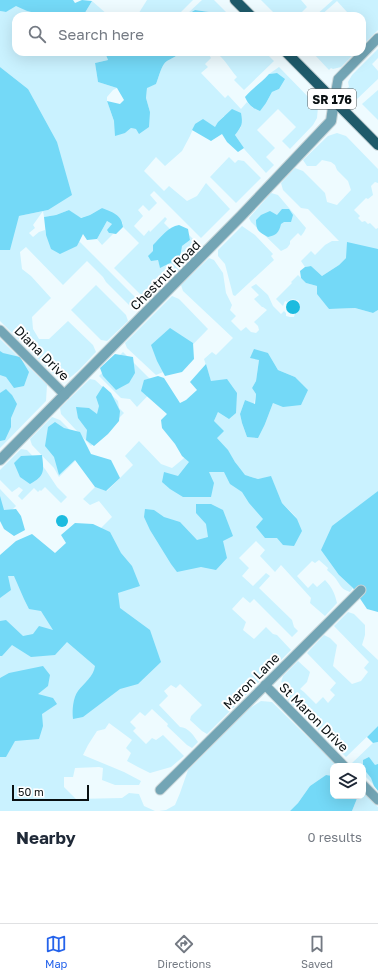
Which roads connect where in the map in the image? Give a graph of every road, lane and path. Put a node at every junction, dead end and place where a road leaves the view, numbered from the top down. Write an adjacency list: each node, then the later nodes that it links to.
1 (235, 0): 2 (main road)
2 (247, 12)
3 (378, 38): 4 (street)
4 (366, 50)
5 (290, 56): 7 (main road, SR 176)
6 (360, 56): 7 (street)
7 (334, 101): 8 (main road, SR 176); 10 (street, Chestnut Road)
8 (378, 145)
9 (0, 330): 10 (street, Diana Drive)
10 (65, 395): 11 (street, Chestnut Road)
11 (0, 460)
12 (361, 590): 13 (street, Maron Lane)
13 (265, 686): 14 (street, St Maron Drive); 16 (street, Maron Lane)
14 (341, 763)
15 (366, 788): 17 (street)
16 (160, 790)
17 (378, 800)

